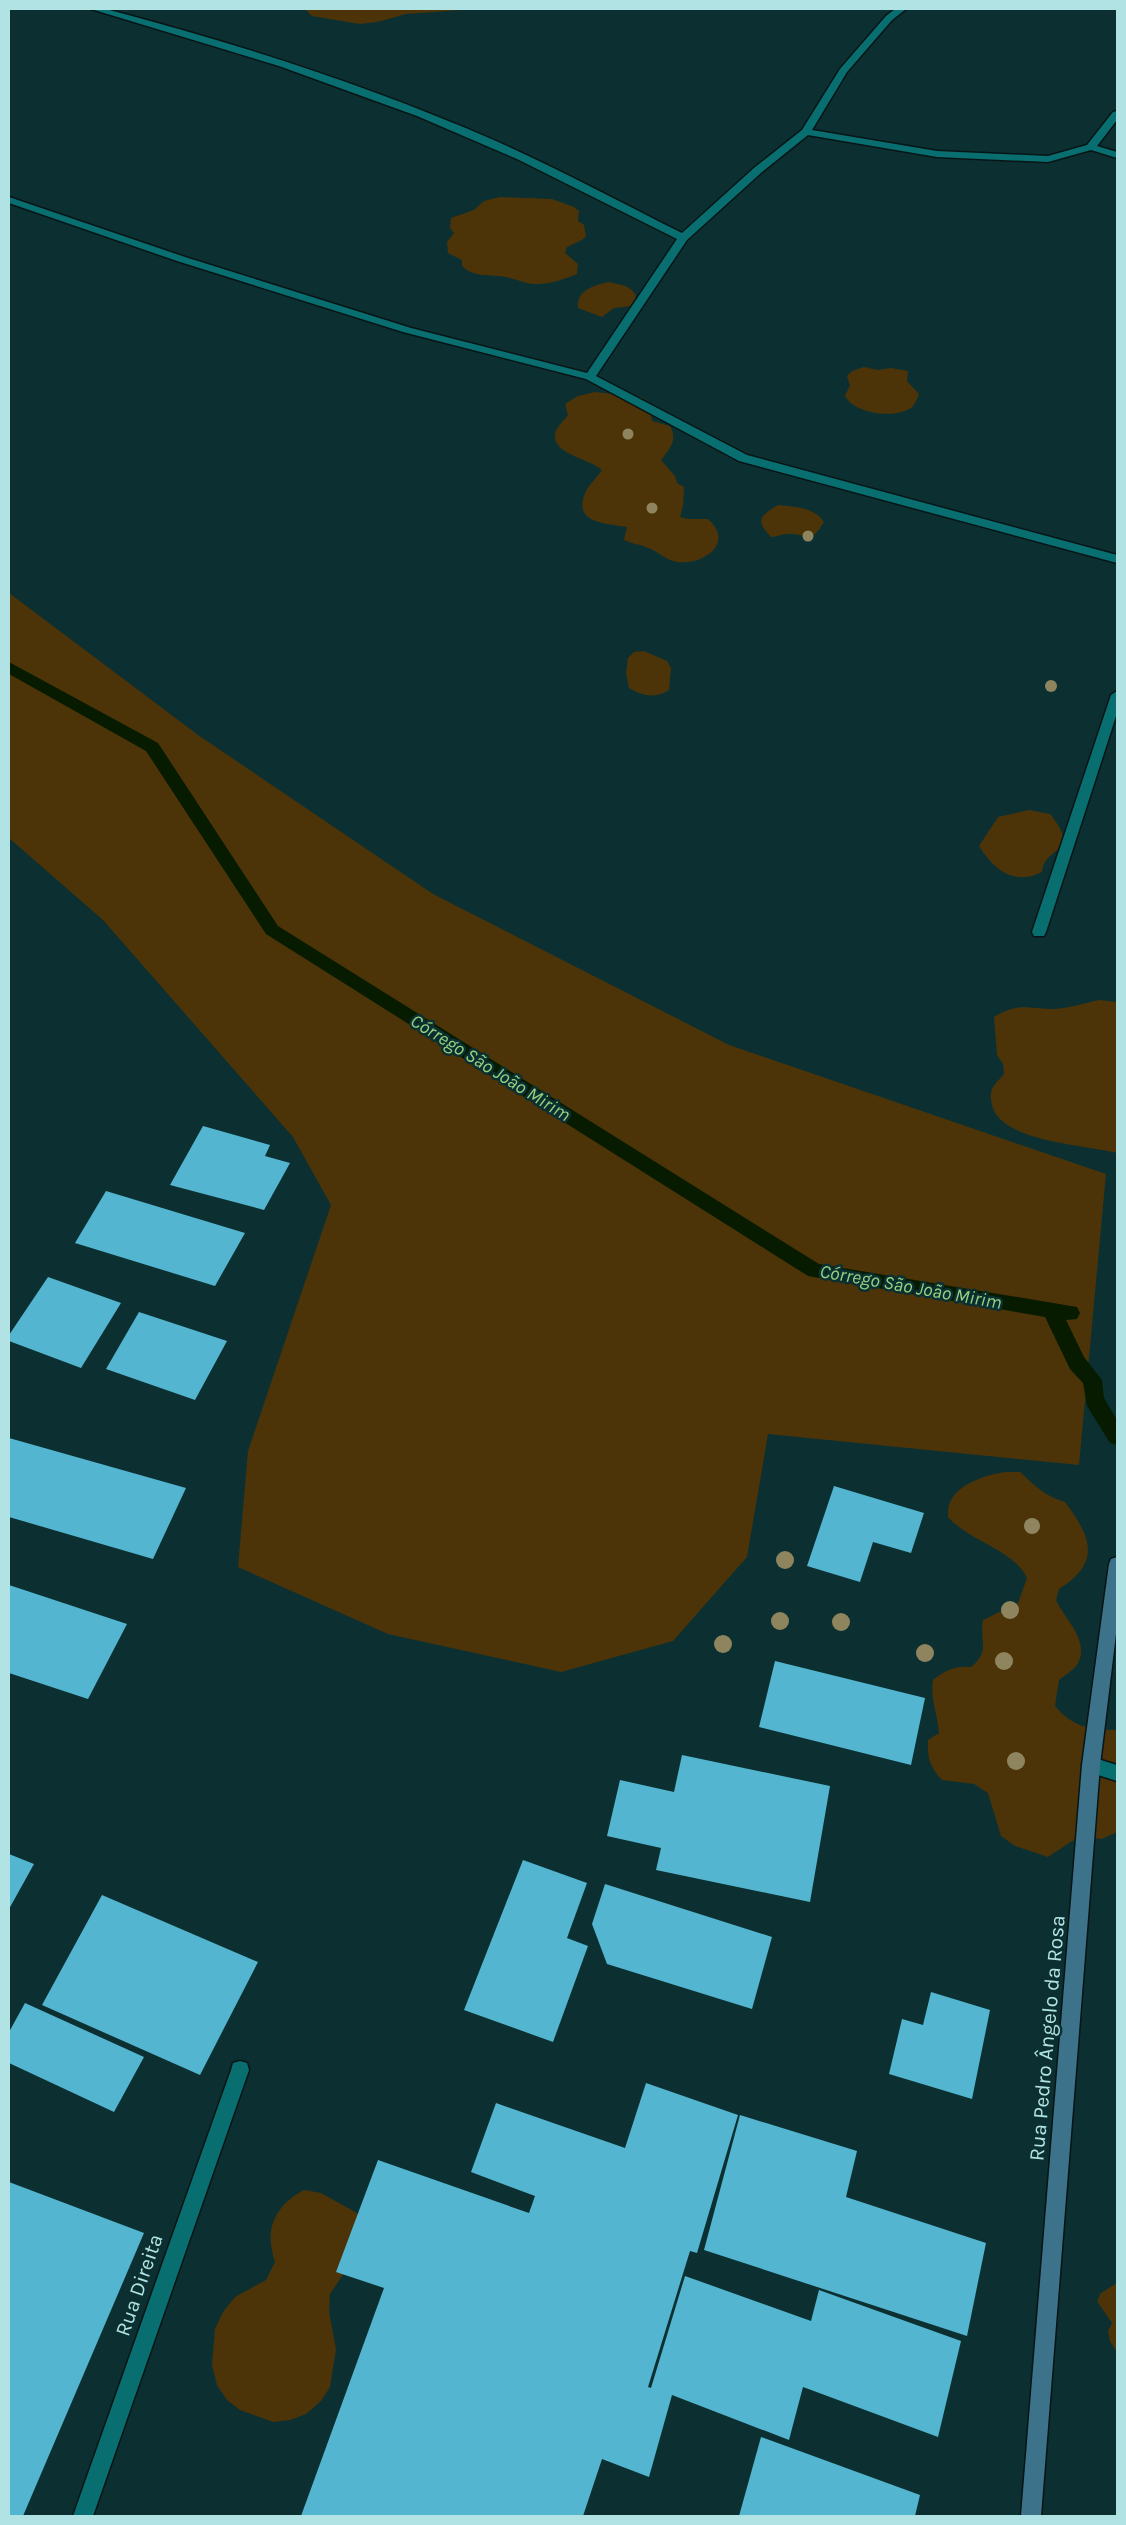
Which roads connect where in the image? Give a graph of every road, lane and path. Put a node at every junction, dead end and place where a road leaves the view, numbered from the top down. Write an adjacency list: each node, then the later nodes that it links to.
1 (96, 9): 8 (street)
2 (902, 9): 4 (street)
3 (1117, 114): 5 (street)
4 (806, 132): 5 (street); 8 (street)
5 (1091, 146): 6 (street)
6 (1117, 155)
7 (9, 200): 9 (street)
8 (683, 238): 9 (street)
9 (590, 377): 10 (street)
10 (1117, 559)
11 (1117, 695): 12 (street)
12 (1039, 932)
13 (1117, 1564): 14 (main road, Rua Pedro Ângelo da Rosa)
14 (1091, 1765): 15 (street); 18 (main road, Rua Pedro Ângelo da Rosa)
15 (1117, 1773)
16 (240, 2070): 17 (street, Rua Direita)
17 (83, 2516)
18 (1031, 2516)

